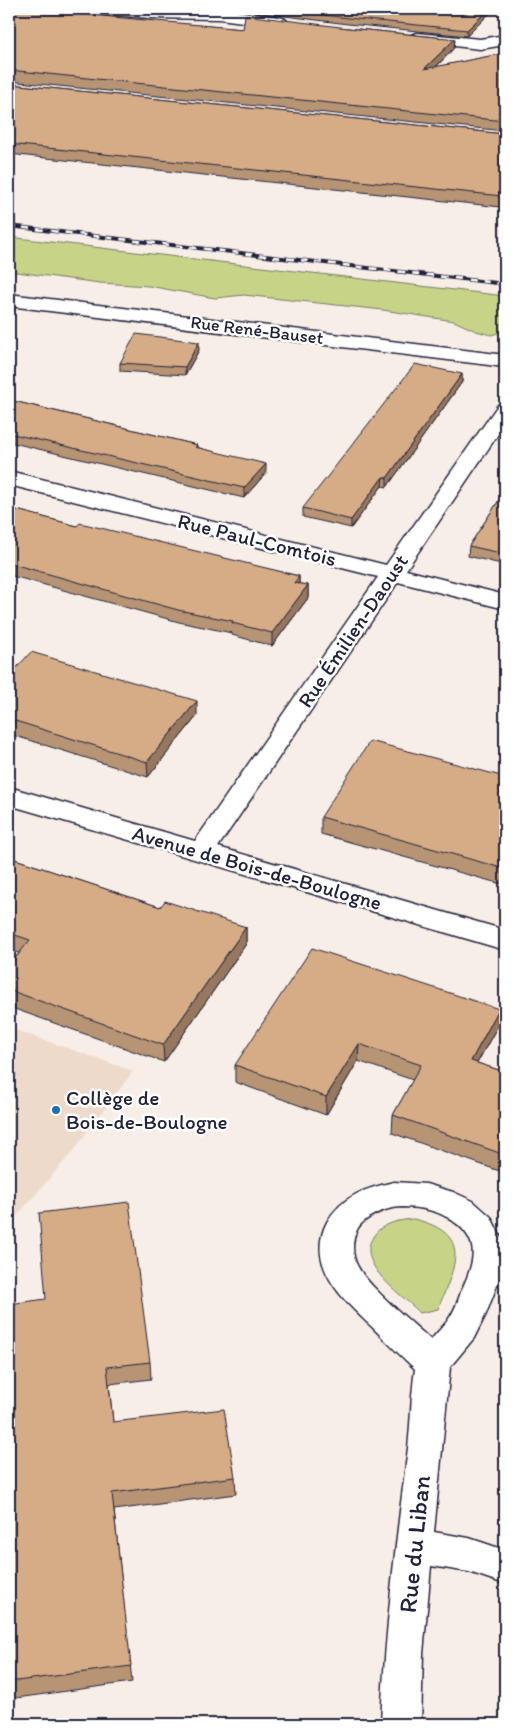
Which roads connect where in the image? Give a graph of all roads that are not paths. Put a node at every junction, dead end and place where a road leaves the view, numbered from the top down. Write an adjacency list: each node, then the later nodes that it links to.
1 (101, 9): 3 (street)
2 (199, 9): 3 (street)
3 (220, 14): 4 (street)
4 (293, 24)
5 (402, 37): 6 (street)
6 (505, 40)
7 (9, 300): 8 (street, Rue René-Bauset)
8 (505, 361)
9 (505, 410): 11 (street, Rue Émilien-Daoust)
10 (9, 478): 11 (street, Rue Paul-Comtois)
11 (392, 574): 12 (street, Rue Paul-Comtois); 14 (street, Rue Émilien-Daoust)
12 (505, 602)
13 (9, 796): 14 (street, Avenue de Bois-de-Boulogne)
14 (201, 852): 15 (street, Avenue de Bois-de-Boulogne)
15 (505, 940)
16 (433, 1364): 16 (street); 17 (street, Rue du Liban)
17 (413, 1546): 18 (street); 19 (street, Rue du Liban)
18 (505, 1567)
19 (401, 1724)

